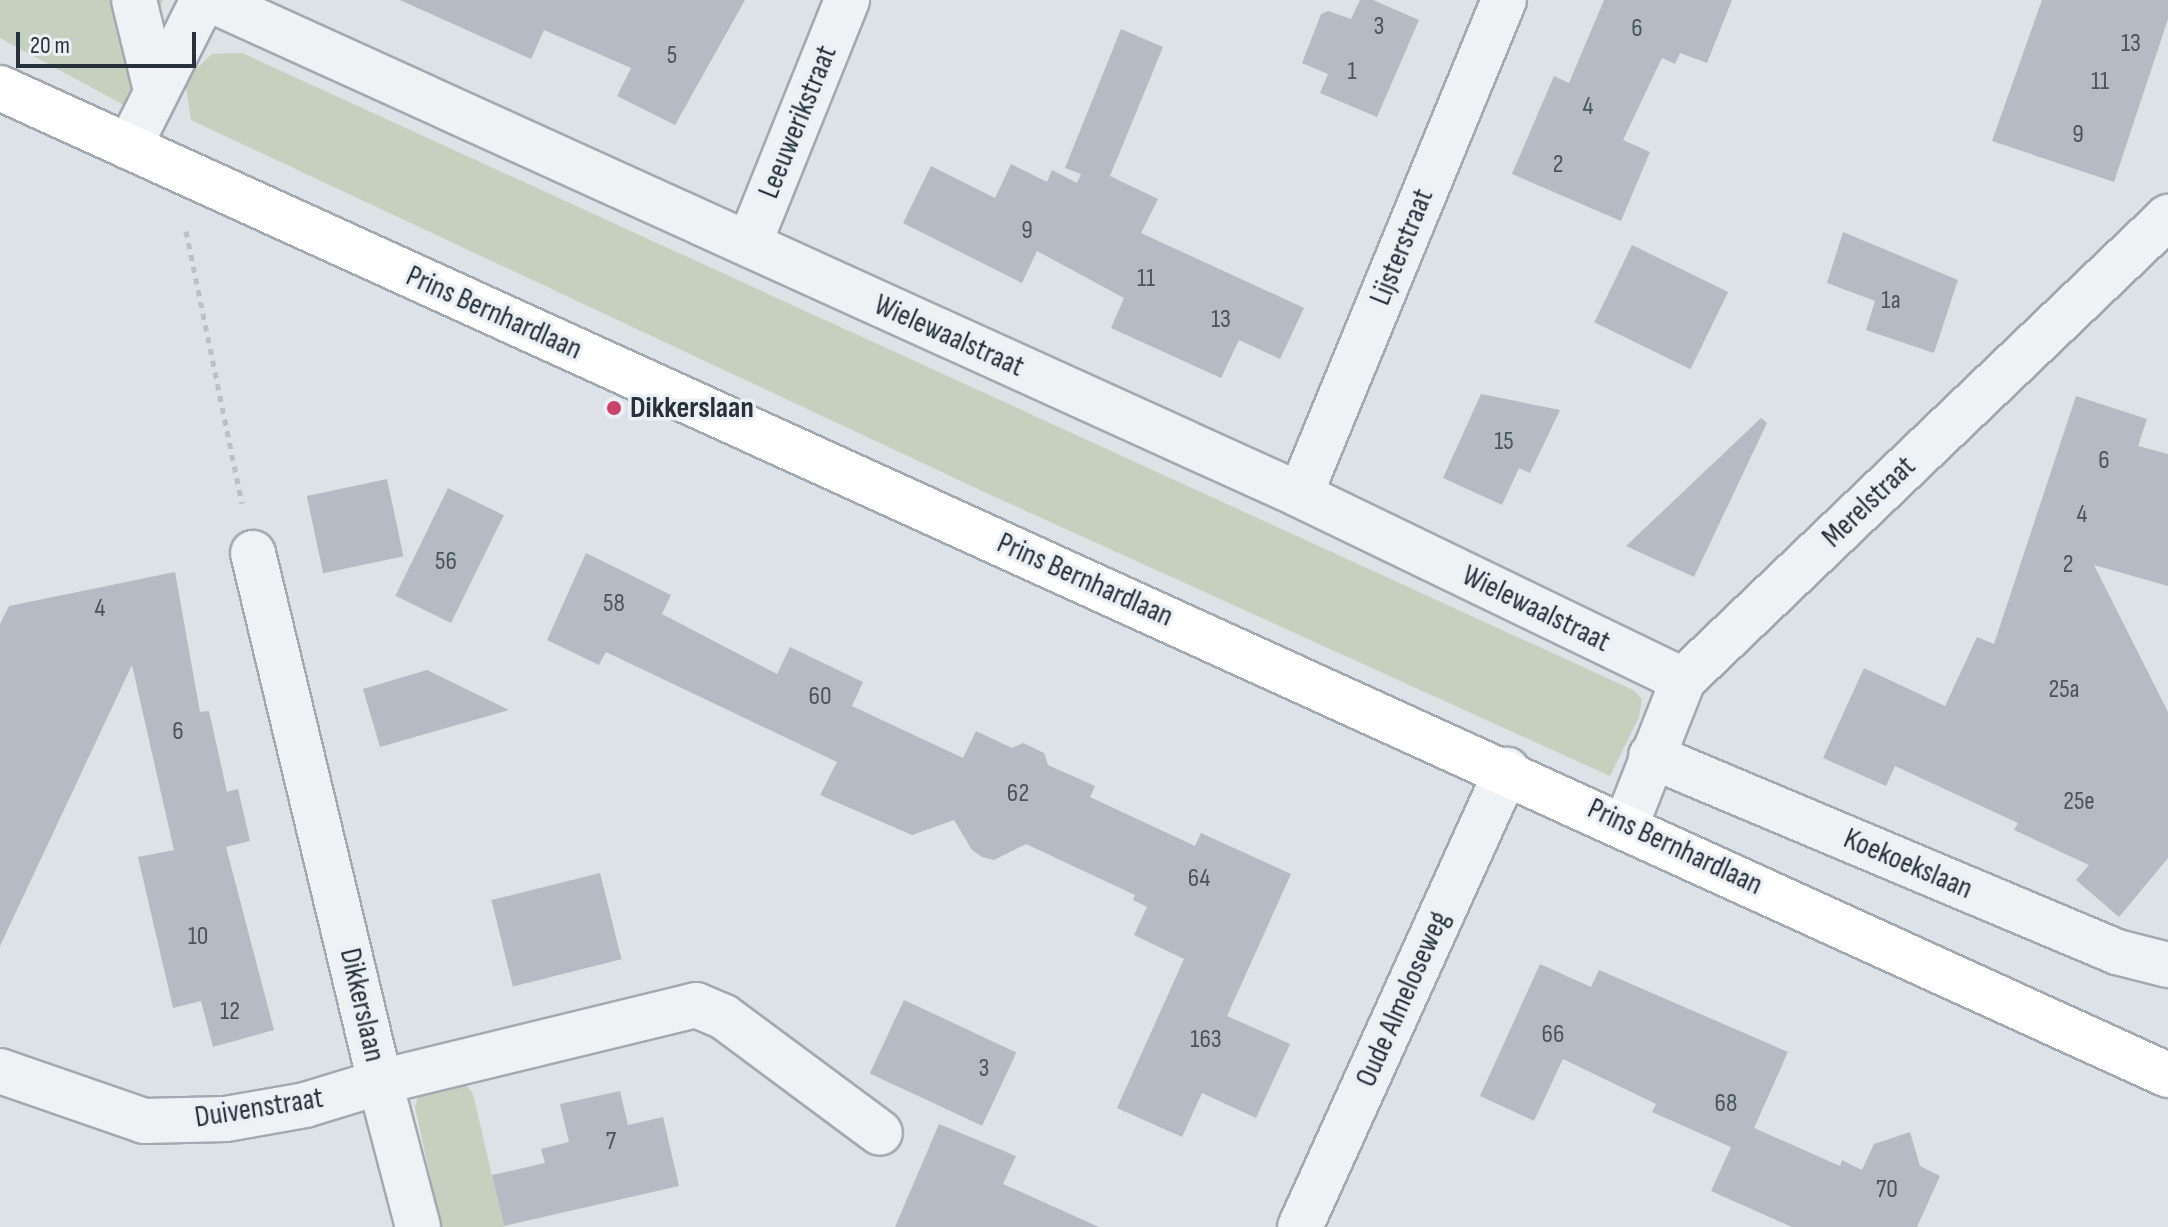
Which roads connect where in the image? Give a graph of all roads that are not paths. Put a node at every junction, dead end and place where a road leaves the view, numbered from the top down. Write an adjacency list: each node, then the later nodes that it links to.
1 (134, 0): 7 (street)
2 (203, 0): 7 (street)
3 (211, 0): 10 (street, Wielewaalstraat)
4 (847, 0): 10 (street, Leeuwerikstraat)
5 (1504, 0): 11 (street, Lijsterstraat)
6 (0, 88): 8 (street, Prins Bernhardlaan)
7 (156, 90): 8 (street)
8 (129, 147): 15 (street, Prins Bernhardlaan)
9 (2168, 217): 13 (street, Merelstraat)
10 (749, 244): 11 (street, Wielewaalstraat)
11 (1300, 495): 13 (street, Wielewaalstraat)
12 (253, 553): 20 (street, Dikkerslaan)
13 (1683, 680): 14 (street, Merelstraat)
14 (1651, 756): 16 (street, Merelstraat); 17 (street, Koekoekslaan)
15 (1507, 770): 16 (street, Prins Bernhardlaan); 23 (street, Oude Almeloseweg)
16 (1626, 825): 19 (street, Prins Bernhardlaan)
17 (2168, 965)
18 (0, 1071): 20 (street, Duivenstraat)
19 (2167, 1072)
20 (380, 1082): 21 (street, Dikkerslaan); 22 (street, Dikkerslaan)
21 (880, 1133)
22 (418, 1227)
23 (1300, 1227)

